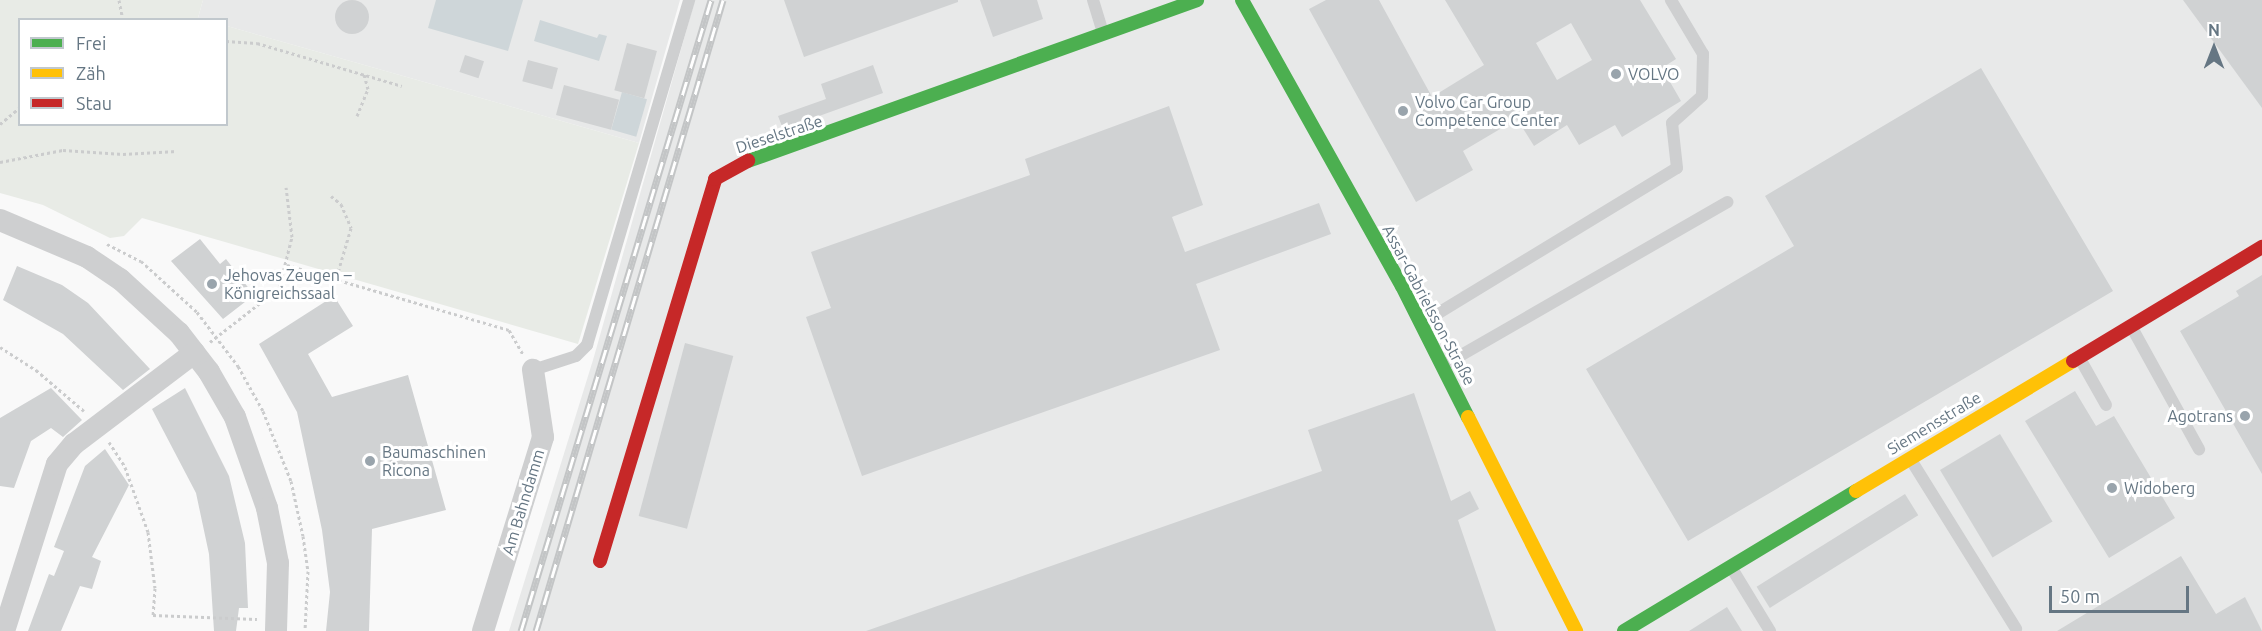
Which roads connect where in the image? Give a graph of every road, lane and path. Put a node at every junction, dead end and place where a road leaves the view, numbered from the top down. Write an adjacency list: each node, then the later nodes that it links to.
1 (119, 0): 7 (path)
2 (689, 0): 30 (lane)
3 (1092, 0): 8 (lane)
4 (1197, 0): 8 (street, Dieselstraße)
5 (1242, 0): 24 (street, Assar-Gabrielsson-Straße)
6 (1671, 0): 24 (lane)
7 (123, 18)
8 (1103, 34): 35 (street, Dieselstraße)
9 (228, 41): 10 (path)
10 (364, 74): 11 (path); 13 (path)
11 (402, 86)
12 (18, 109): 14 (path)
13 (357, 116)
14 (0, 124)
15 (177, 151): 16 (path)
16 (0, 162)
17 (286, 187): 22 (path)
18 (331, 196): 23 (path)
19 (1728, 202): 29 (lane)
20 (0, 220): 27 (street)
21 (2262, 246): 25 (street, Siemensstraße)
22 (287, 265): 23 (path); 27 (path)
23 (336, 279): 30 (path)
24 (1421, 324): 29 (street, Assar-Gabrielsson-Straße)
25 (2131, 325): 28 (street, Siemensstraße); 33 (lane)
26 (0, 347): 32 (path)
27 (194, 353): 32 (street); 37 (street)
28 (2078, 356): 31 (lane); 34 (street, Siemensstraße)
29 (1442, 366): 41 (street, Assar-Gabrielsson-Straße)
30 (533, 370): 40 (street, Am Bahndamm)
31 (2106, 405)
32 (99, 426): 37 (path); 39 (street)
33 (2199, 448)
34 (1909, 457): 36 (street, Siemensstraße); 38 (lane)
35 (600, 561)
36 (1730, 566): 42 (street, Siemensstraße); 43 (lane)
37 (277, 626)
38 (2016, 629)
39 (4, 631)
40 (483, 631)
41 (1576, 631)
42 (1624, 631)
43 (1770, 631)

